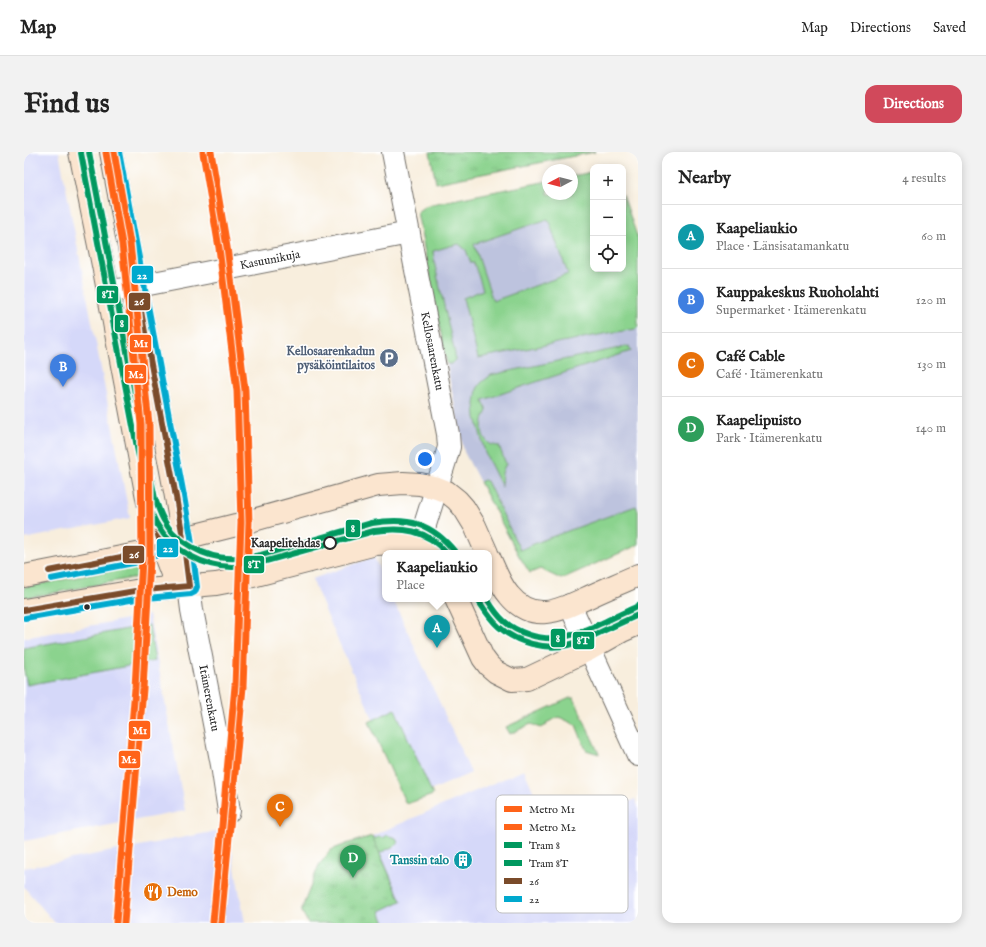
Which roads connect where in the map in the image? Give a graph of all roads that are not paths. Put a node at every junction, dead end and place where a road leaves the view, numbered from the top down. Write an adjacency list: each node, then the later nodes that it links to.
1 (80, 152): 5 (main road, Itämerenkatu)
2 (110, 152): 6 (main road, Itämerenkatu)
3 (393, 152): 4 (street, Kellosaarenkatu)
4 (409, 233): 6 (street, Kasuunikuja); 7 (street, Kellosaarenkatu)
5 (106, 283): 6 (street, Kasuunikuja); 9 (main road, Itämerenkatu)
6 (137, 286): 8 (main road, Itämerenkatu)
7 (437, 488): 8 (main road); 10 (street, Kellosaarenkatu); 11 (main road)
8 (184, 538): 9 (main road); 15 (main road, Itämerenkatu)
9 (161, 546): 14 (main road); 15 (main road, Itämerenkatu)
10 (422, 550): 15 (main road)
11 (486, 550)
12 (492, 563): 17 (main road)
13 (638, 575): 17 (main road)
14 (24, 576)
15 (183, 587): 18 (main road); 22 (street, Itämerenkatu)
16 (457, 602): 20 (main road)
17 (570, 605): 20 (street)
18 (24, 610)
19 (638, 624): 20 (main road)
20 (590, 649): 21 (street)
21 (638, 755)
22 (229, 811)

